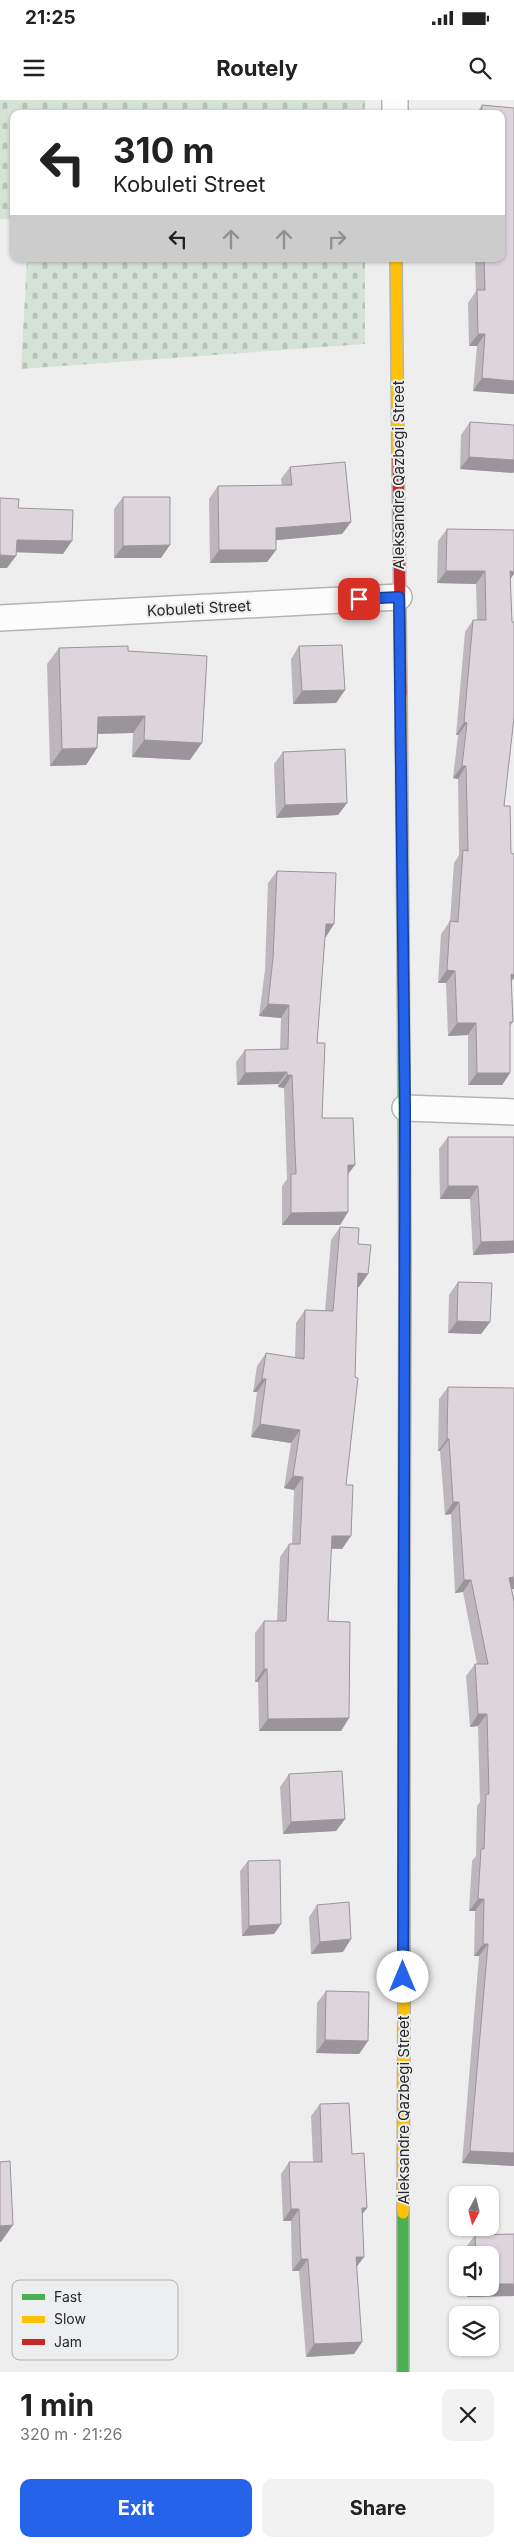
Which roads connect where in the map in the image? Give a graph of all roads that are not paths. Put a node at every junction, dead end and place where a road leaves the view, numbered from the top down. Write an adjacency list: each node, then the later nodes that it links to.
1 (396, 262): 2 (street, Aleksandre Qazbegi Street)
2 (399, 597): 3 (street, Kobuleti Street); 4 (street, Aleksandre Qazbegi Street)
3 (0, 618)
4 (405, 1108): 5 (street); 6 (street, Aleksandre Qazbegi Street)
5 (514, 1112)
6 (403, 2372)

